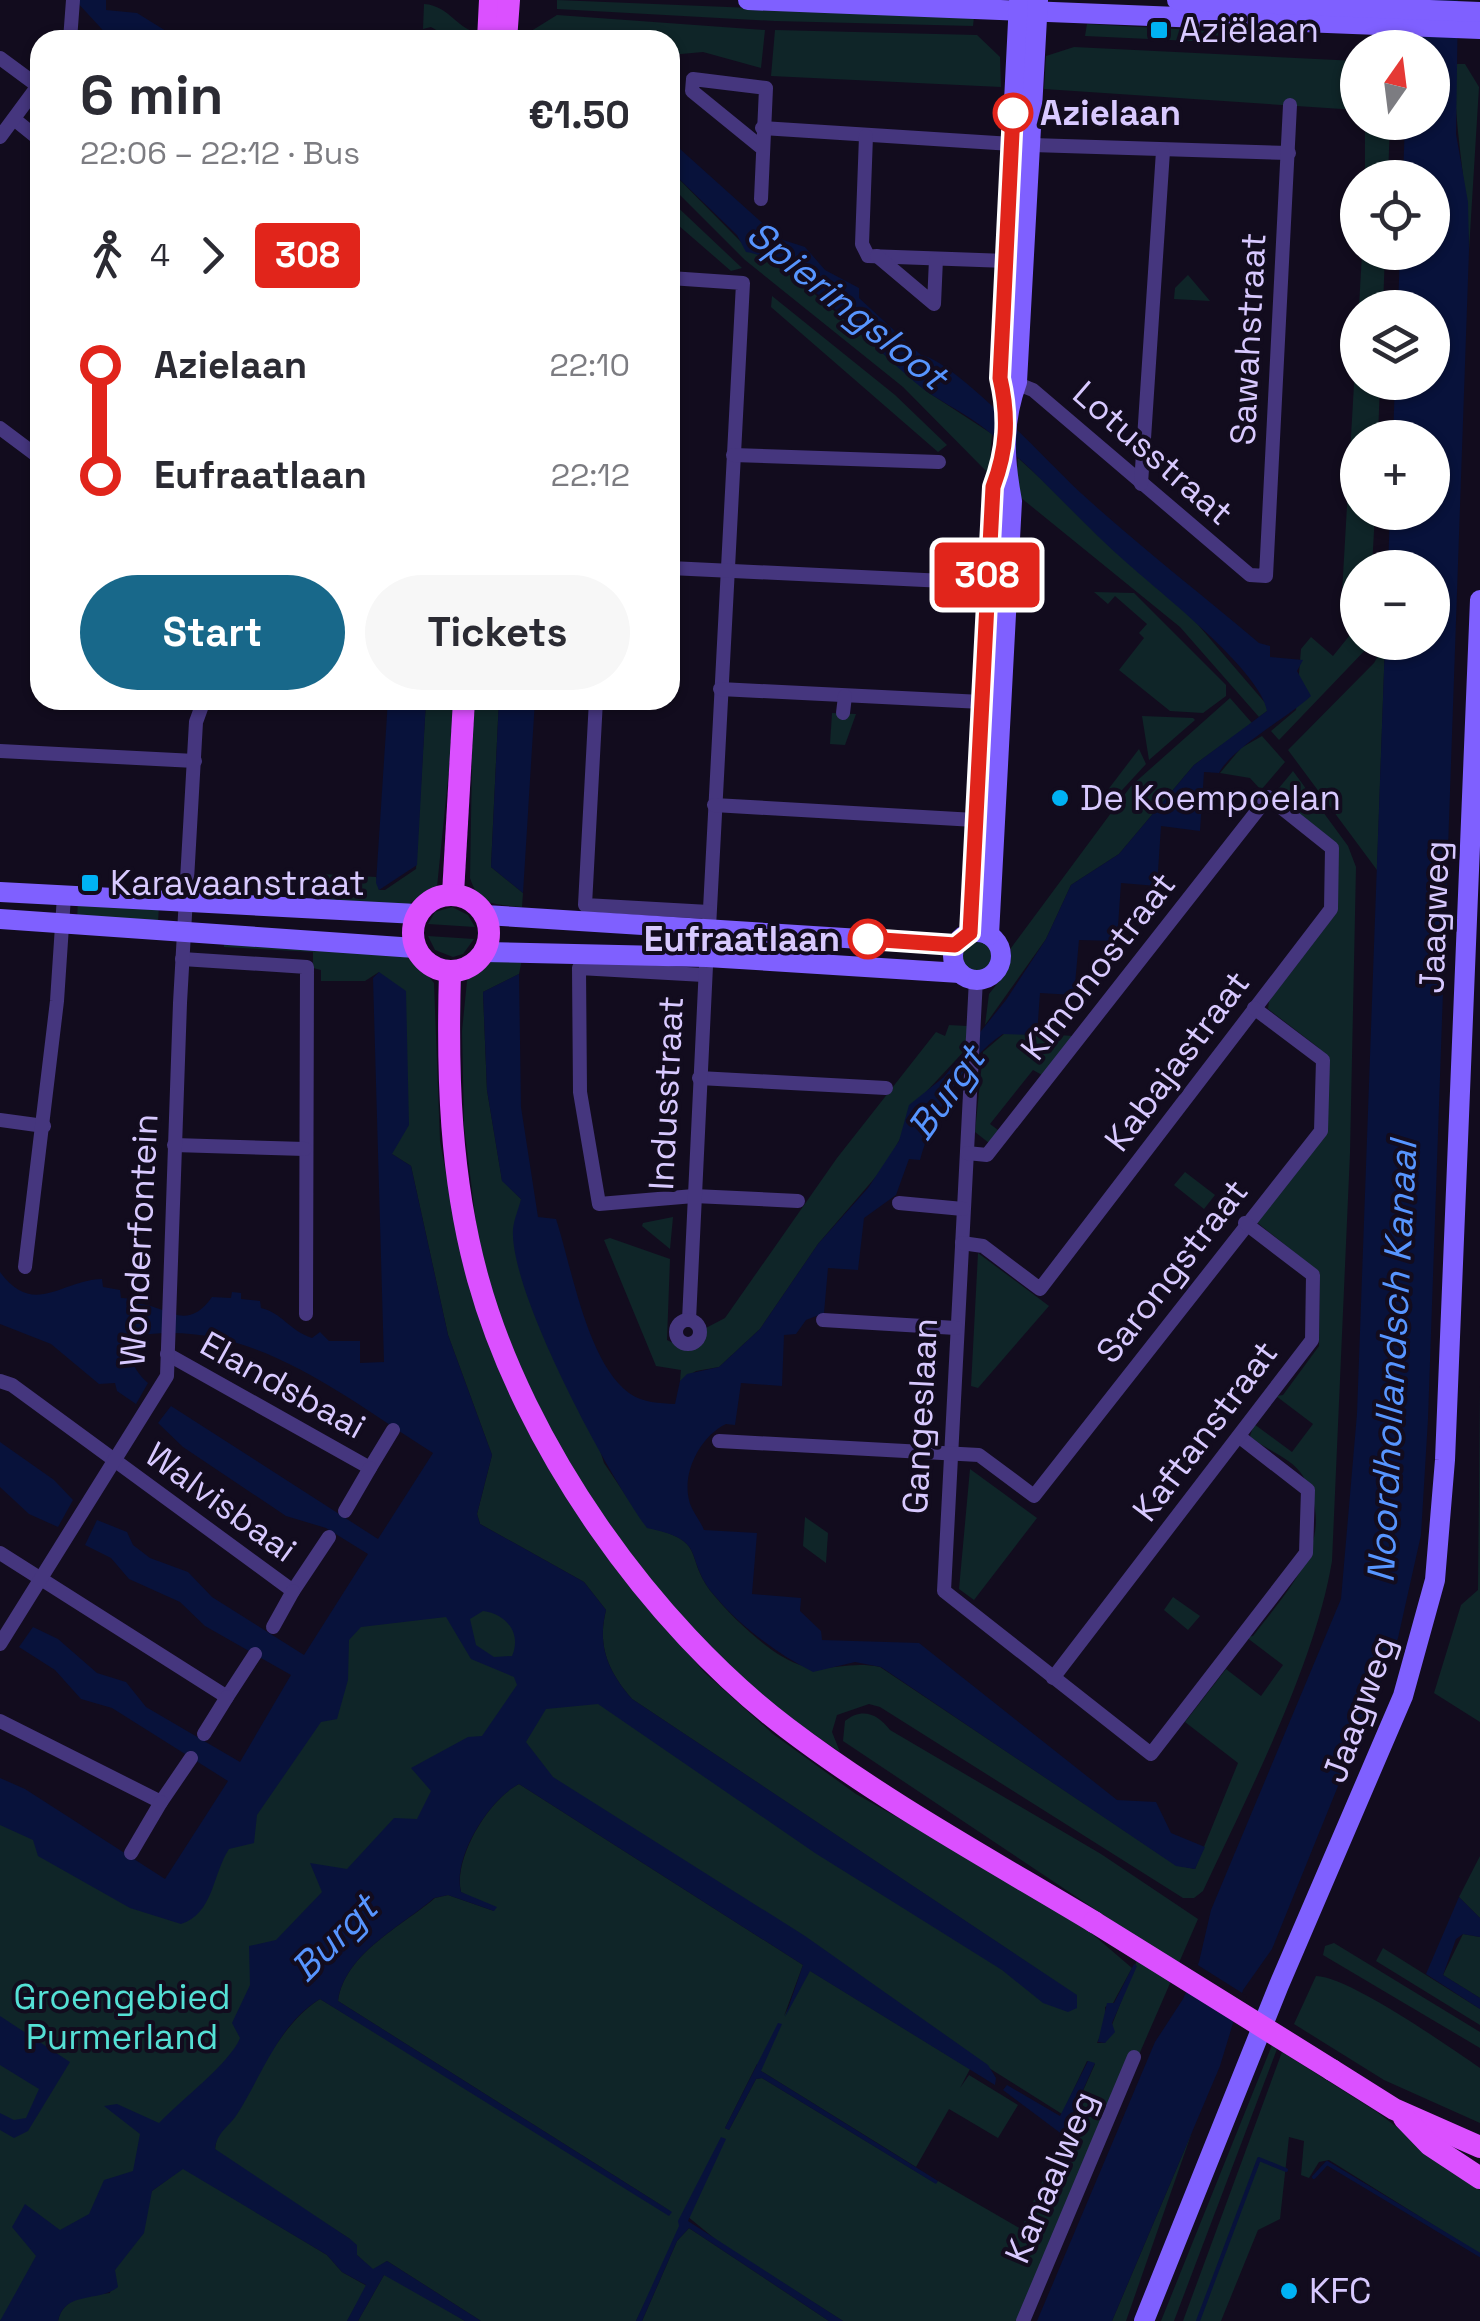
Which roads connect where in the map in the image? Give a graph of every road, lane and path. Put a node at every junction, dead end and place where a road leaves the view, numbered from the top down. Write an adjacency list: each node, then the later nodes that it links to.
1 (74, 0): 9 (street)
2 (490, 0): 10 (main road)
3 (509, 0): 11 (main road)
4 (748, 0): 6 (street)
5 (1177, 0): 7 (street)
6 (1028, 6): 7 (street); 21 (street)
7 (1270, 13): 8 (street)
8 (1475, 21)
9 (71, 30)
10 (488, 30)
11 (507, 30)
12 (0, 58): 13 (street)
13 (30, 79)
14 (30, 98): 16 (street)
15 (1290, 105): 24 (street, Sawahstraat)
16 (14, 120): 18 (street); 20 (street)
17 (762, 128): 19 (street); 22 (street); 22 (street)
18 (30, 132)
19 (866, 136): 21 (street); 26 (street)
20 (0, 137)
21 (1022, 144): 23 (street); 28 (street)
22 (762, 148): 25 (street)
23 (1162, 151): 24 (street); 35 (street)
24 (1288, 154): 38 (street, Sawahstraat)
25 (760, 200)
26 (877, 256): 27 (street); 27 (street)
27 (936, 259): 28 (street)
28 (1016, 262): 30 (street)
29 (680, 279): 33 (street, Indusstraat)
30 (1008, 380): 35 (street, Lotusstraat); 39 (street)
31 (0, 428): 32 (street)
32 (30, 450)
33 (733, 455): 34 (street); 37 (street, Indusstraat)
34 (939, 462)
35 (1141, 484): 38 (street, Lotusstraat)
36 (680, 569): 37 (street)
37 (725, 571): 39 (street); 41 (street, Indusstraat)
38 (1266, 576)
39 (997, 584): 43 (street); 52 (street)
40 (1480, 600): 117 (street, Jaagweg)
41 (720, 690): 42 (street); 51 (street, Indusstraat)
42 (844, 696): 43 (street); 47 (street)
43 (982, 702): 52 (street)
44 (200, 710): 49 (street)
45 (463, 710): 54 (main road)
46 (595, 710): 60 (street)
47 (843, 714)
48 (0, 752): 49 (street)
49 (195, 762): 56 (street)
50 (1268, 797): 70 (street, Kabajastraat); 77 (street, Kimonostraat)
51 (714, 805): 52 (street); 60 (street, Indusstraat)
52 (986, 820): 63 (street)
53 (0, 892): 55 (street)
54 (454, 894): 57 (main road); 58 (main road)
55 (64, 896): 56 (street); 61 (street)
56 (186, 901): 57 (street); 62 (street, Wonderfontein)
57 (417, 914): 64 (main road)
58 (485, 915): 60 (street); 65 (main road)
59 (0, 919): 61 (street)
60 (709, 920): 63 (street); 67 (street, Indusstraat)
61 (63, 922): 62 (street); 74 (street)
62 (184, 930): 64 (street); 66 (street, Wonderfontein)
63 (971, 938): 69 (street); 69 (street)
64 (416, 948): 68 (main road)
65 (484, 952): 67 (street); 68 (main road)
66 (182, 959): 75 (street, Wonderfontein); 76 (street)
67 (706, 966): 69 (street); 71 (street, Indusstraat); 78 (street)
68 (450, 971): 113 (main road, bridge)
69 (968, 976): 77 (street, Gangeslaan)
70 (1254, 1008): 82 (street, Sarongstraat); 83 (street, Kabajastraat)
71 (699, 1078): 72 (street); 78 (street, Indusstraat)
72 (886, 1088)
73 (0, 1120): 74 (street)
74 (44, 1126): 84 (street)
75 (174, 1145): 76 (street); 89 (street, Wonderfontein)
76 (305, 1149): 85 (street)
77 (967, 1153): 81 (street, Gangeslaan)
78 (694, 1196): 79 (street); 86 (street, Indusstraat)
79 (798, 1201)
80 (899, 1203): 81 (street)
81 (963, 1210): 83 (street, Gangeslaan)
82 (1245, 1222): 92 (street, Kaftanstraat); 94 (street, Sarongstraat)
83 (962, 1243): 88 (street, Gangeslaan)
84 (26, 1267)
85 (306, 1314)
86 (688, 1320)
87 (823, 1320): 88 (street)
88 (956, 1328): 94 (street, Gangeslaan)
89 (167, 1354): 95 (street, Wonderfontein); 96 (street, Elandsbaai)
90 (0, 1381): 95 (street, Walvisbaai)
91 (393, 1430): 96 (street, Elandsbaai)
92 (1241, 1438): 105 (street, Kaftanstraat); 105 (street, Gangeslaan)
93 (719, 1441): 94 (street)
94 (952, 1452): 105 (street, Gangeslaan)
95 (114, 1461): 100 (street, Wonderfontein); 101 (street, Walvisbaai)
96 (370, 1468): 97 (street, Elandsbaai)
97 (344, 1511)
98 (329, 1537): 101 (street, Walvisbaai)
99 (0, 1553): 100 (street)
100 (42, 1578): 103 (street, Wonderfontein); 106 (street)
101 (293, 1591): 102 (street, Walvisbaai)
102 (272, 1628)
103 (0, 1644)
104 (255, 1654): 106 (street)
105 (1053, 1678)
106 (227, 1697): 108 (street)
107 (0, 1720): 110 (street)
108 (204, 1734)
109 (191, 1758): 110 (street)
110 (161, 1802): 111 (street)
111 (131, 1853)
112 (1134, 2057): 116 (street, Kanaalweg)
113 (1394, 2108): 114 (main road); 115 (main road)
114 (1480, 2147)
115 (1480, 2178)
116 (1023, 2321)
117 (1144, 2321)

